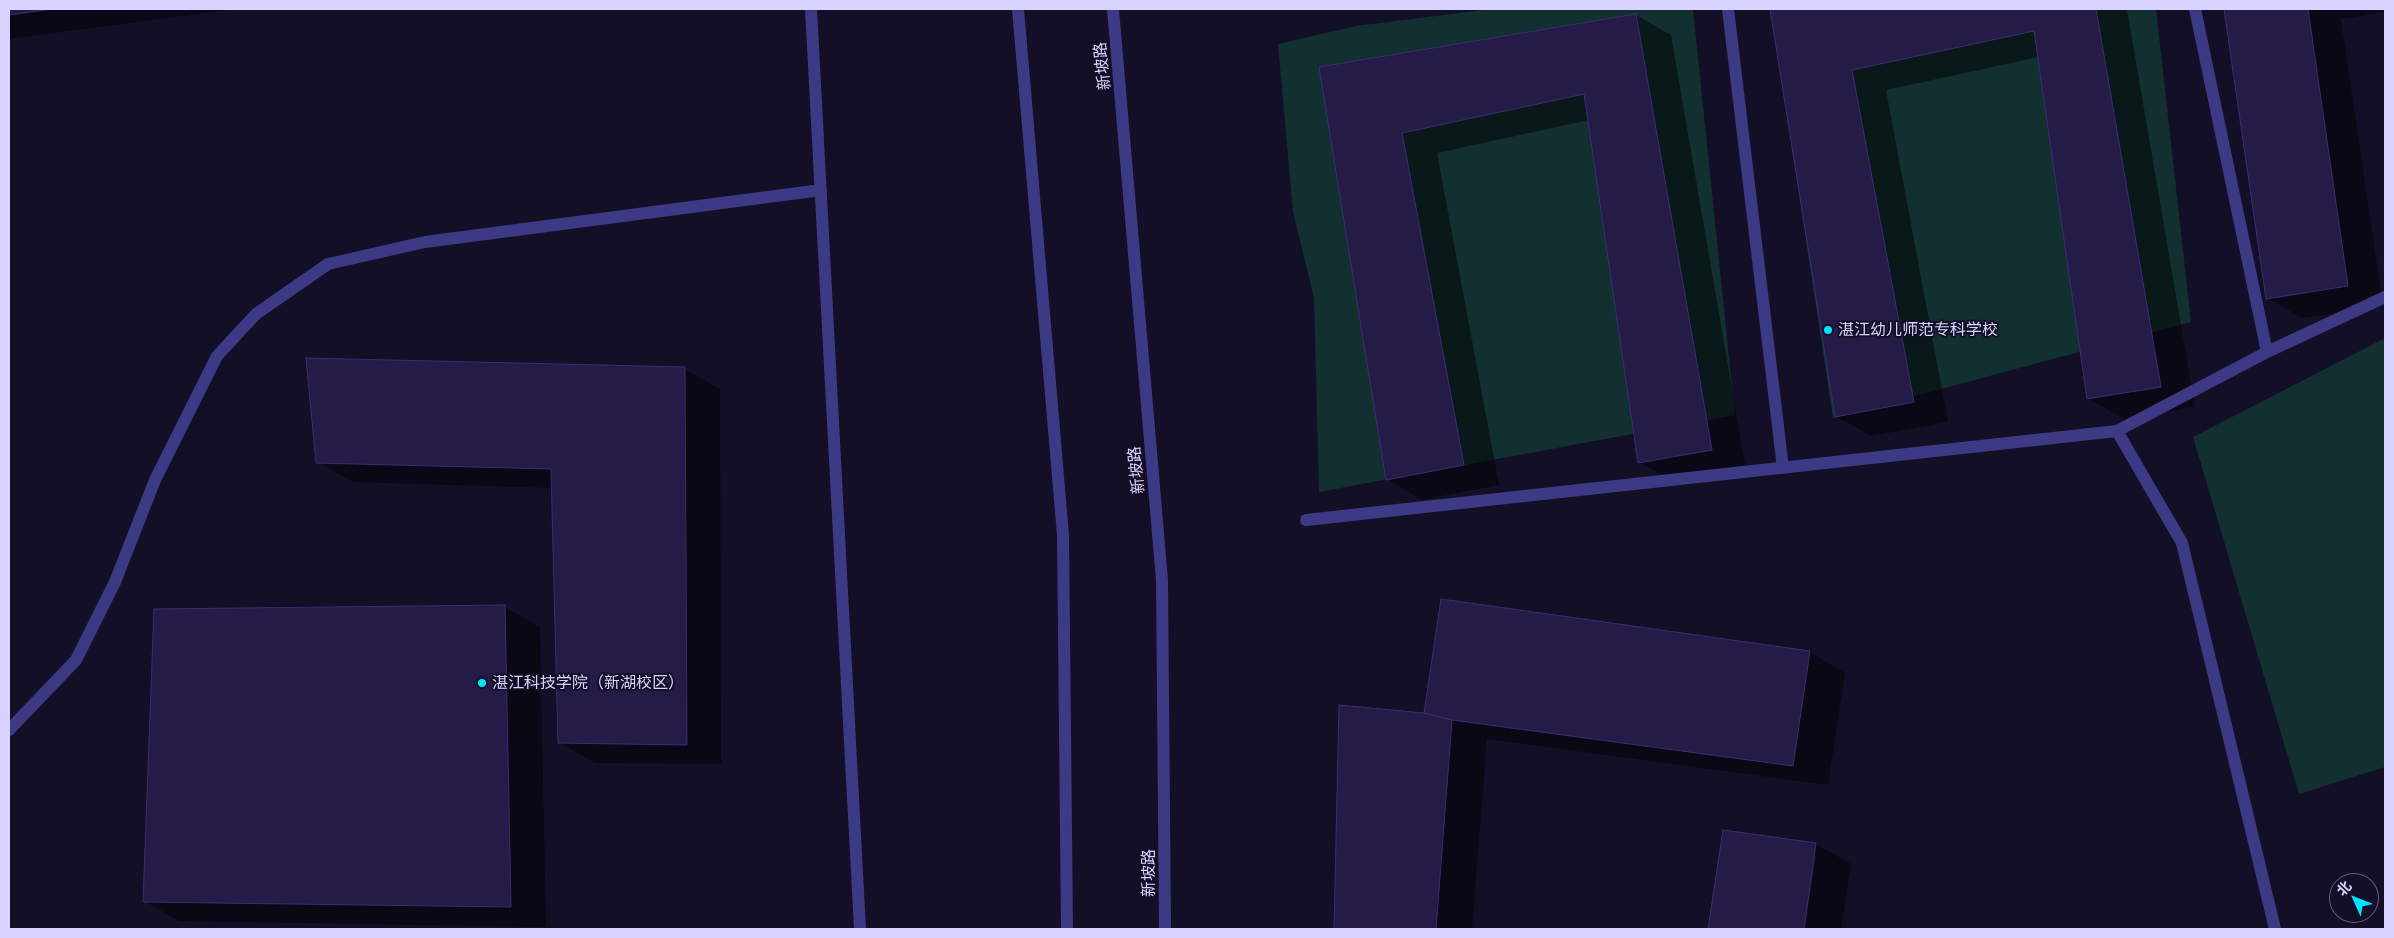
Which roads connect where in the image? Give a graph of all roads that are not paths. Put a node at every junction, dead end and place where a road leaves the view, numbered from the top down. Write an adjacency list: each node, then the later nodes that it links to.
1 (811, 9): 6 (street)
2 (1018, 9): 14 (street)
3 (1113, 9): 15 (street, 新坡路)
4 (1728, 9): 10 (street)
5 (2195, 9): 8 (street)
6 (821, 190): 12 (street); 13 (street)
7 (2385, 297): 8 (street)
8 (2268, 352): 9 (street)
9 (2117, 431): 10 (street); 16 (street)
10 (1783, 468): 11 (street)
11 (1306, 520)
12 (9, 730)
13 (860, 929)
14 (1066, 929)
15 (1165, 929)
16 (2274, 929)

